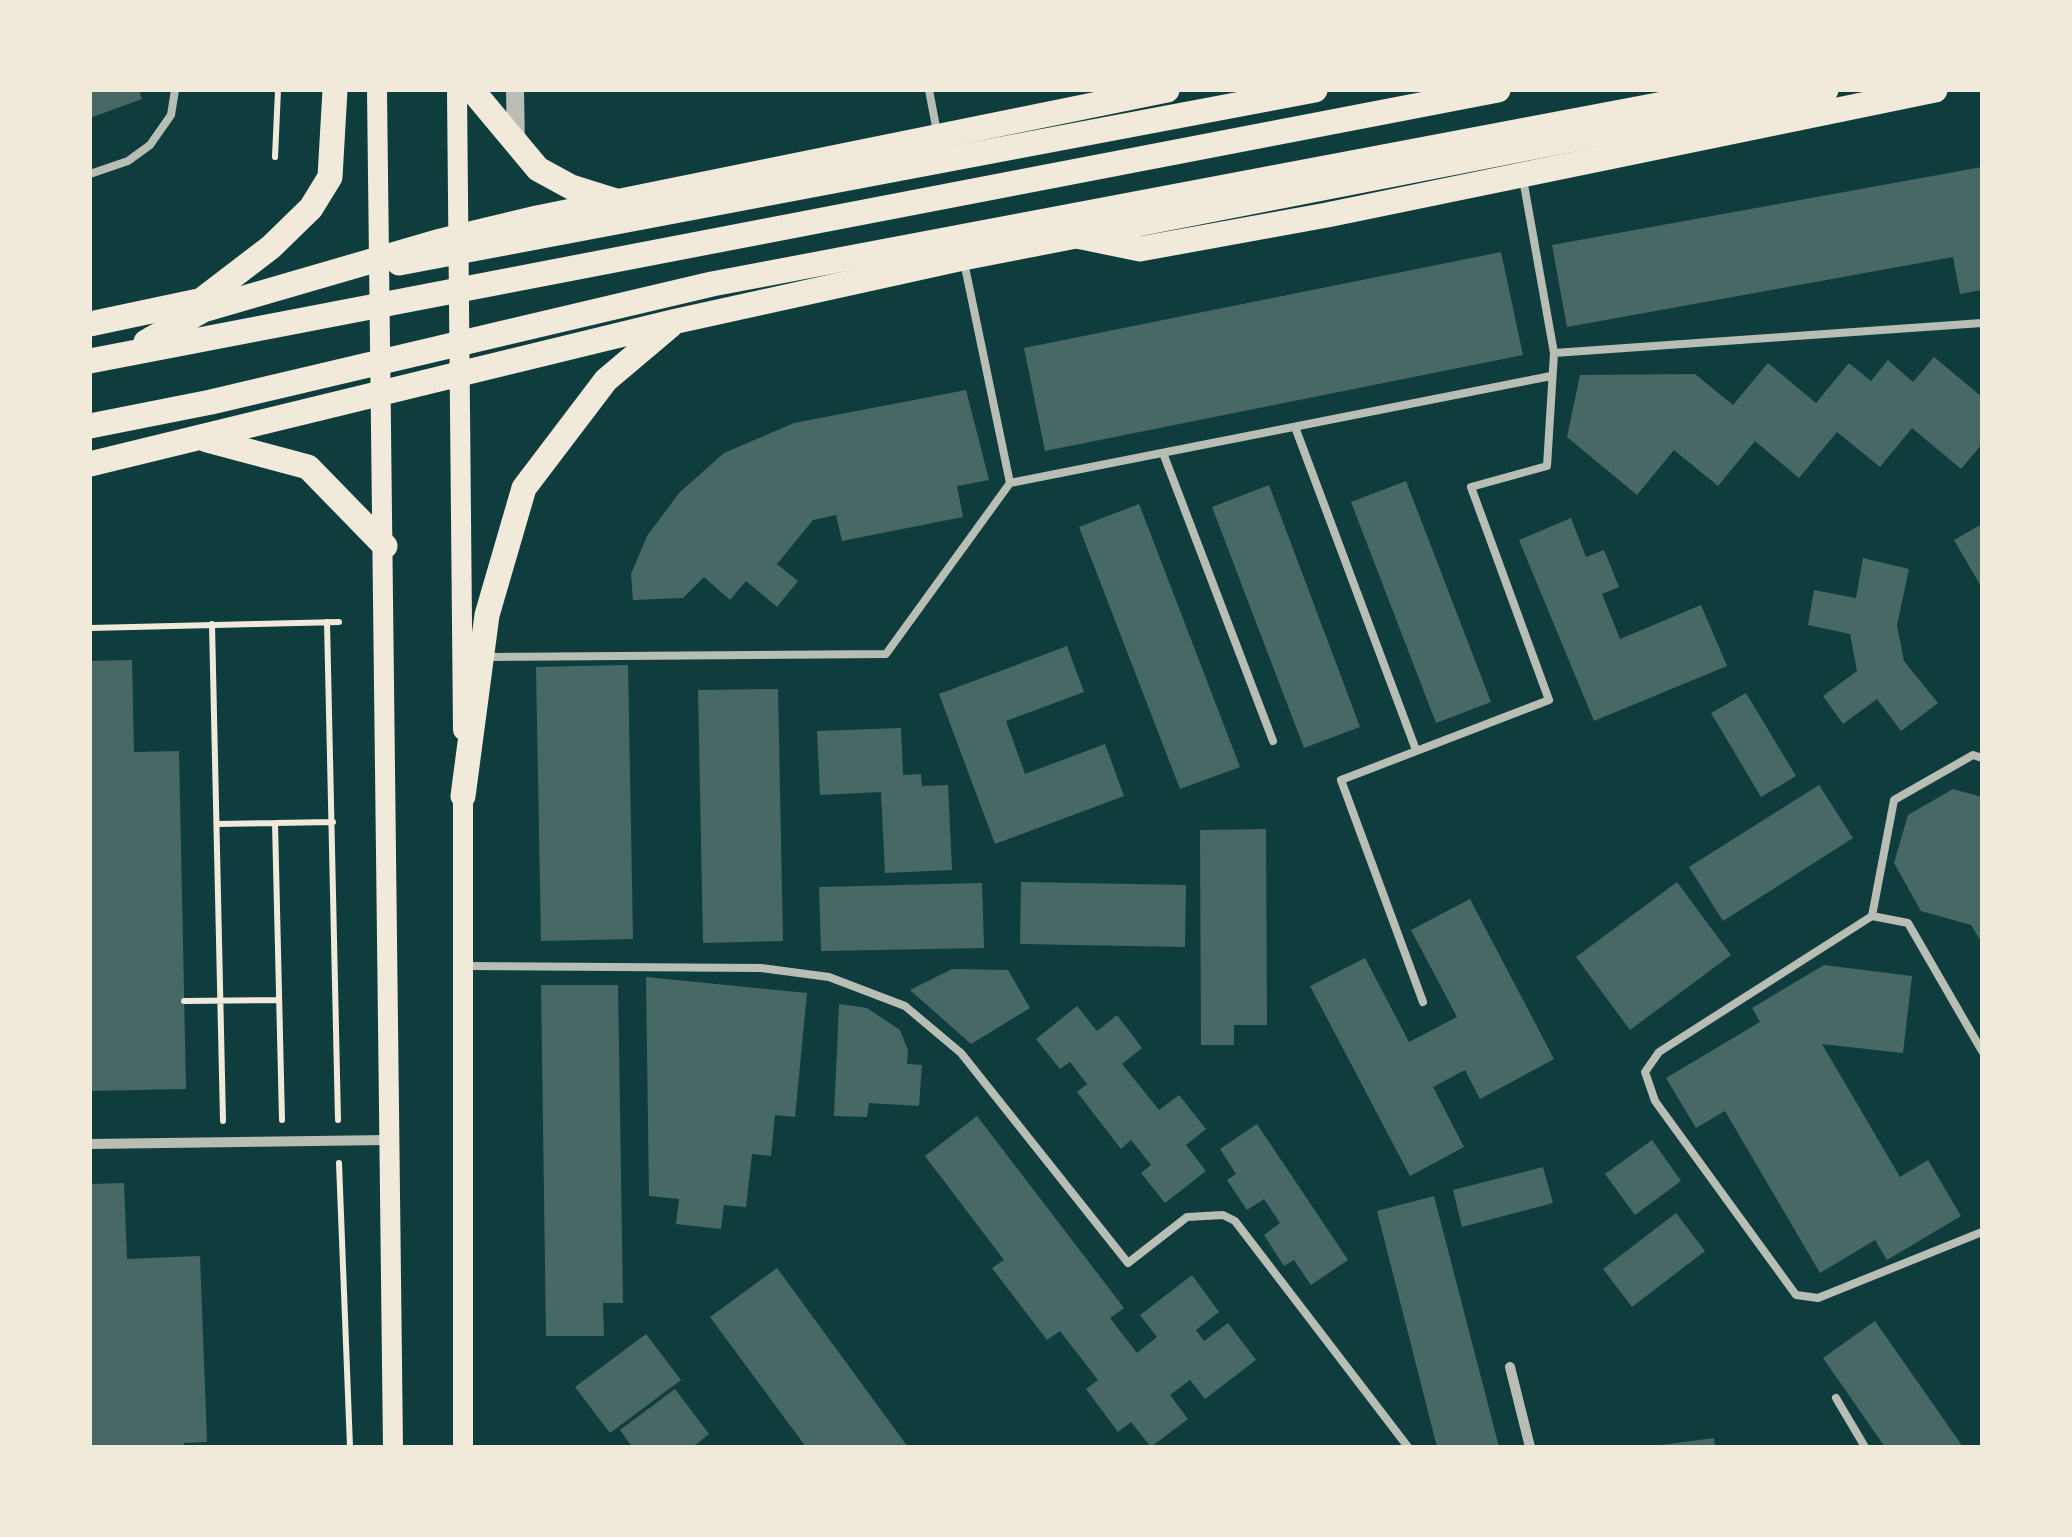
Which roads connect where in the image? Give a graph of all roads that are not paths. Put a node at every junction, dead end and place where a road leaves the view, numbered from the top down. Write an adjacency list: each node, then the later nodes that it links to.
1 (175, 90): 17 (lane)
2 (334, 90): 23 (main road)
3 (376, 90): 22 (main road)
4 (457, 90): 20 (main road)
5 (472, 90): 14 (main road)
6 (928, 90): 16 (lane)
7 (1167, 90): 27 (main road)
8 (1315, 90): 16 (main road)
9 (1498, 90): 27 (main road)
10 (1737, 90): 33 (main road)
11 (1826, 90): 15 (main road)
12 (1935, 90): 19 (main road)
13 (518, 91): 14 (street)
14 (516, 147): 18 (main road)
15 (1518, 150): 19 (main road); 28 (lane)
16 (942, 161): 18 (main road)
17 (90, 174)
18 (655, 213): 20 (main road)
19 (1072, 235): 21 (main road)
20 (460, 252): 22 (main road); 30 (main road)
21 (963, 258): 24 (main road); 38 (lane)
22 (378, 266): 23 (main road); 32 (main road)
23 (201, 300): 26 (main road)
24 (677, 321): 30 (main road); 40 (main road)
25 (1982, 323): 28 (lane)
26 (90, 324)
27 (127, 352): 29 (main road)
28 (1554, 353): 31 (lane)
29 (90, 361)
30 (462, 376): 32 (main road); 44 (main road)
31 (1551, 376): 34 (lane); 42 (lane)
32 (381, 395): 35 (main road); 39 (main road)
33 (90, 426)
34 (1295, 427): 36 (lane); 42 (lane)
35 (202, 439): 37 (main road); 39 (main road)
36 (1163, 453): 38 (lane); 41 (lane)
37 (90, 464)
38 (1010, 483): 40 (lane)
39 (384, 546): 49 (main road)
40 (482, 658): 44 (main road)
41 (1274, 740)
42 (1416, 750): 47 (lane)
43 (1982, 758): 45 (lane)
44 (463, 796): 46 (main road)
45 (1872, 916): 48 (lane); 51 (lane)
46 (463, 966): 55 (main road); 56 (lane)
47 (1423, 1002)
48 (1982, 1050)
49 (390, 1140): 50 (street); 54 (main road)
50 (90, 1144)
51 (1982, 1232)
52 (1510, 1367): 57 (street)
53 (1836, 1398): 58 (lane)
54 (393, 1447)
55 (463, 1447)
56 (1408, 1447)
57 (1530, 1447)
58 (1865, 1447)

